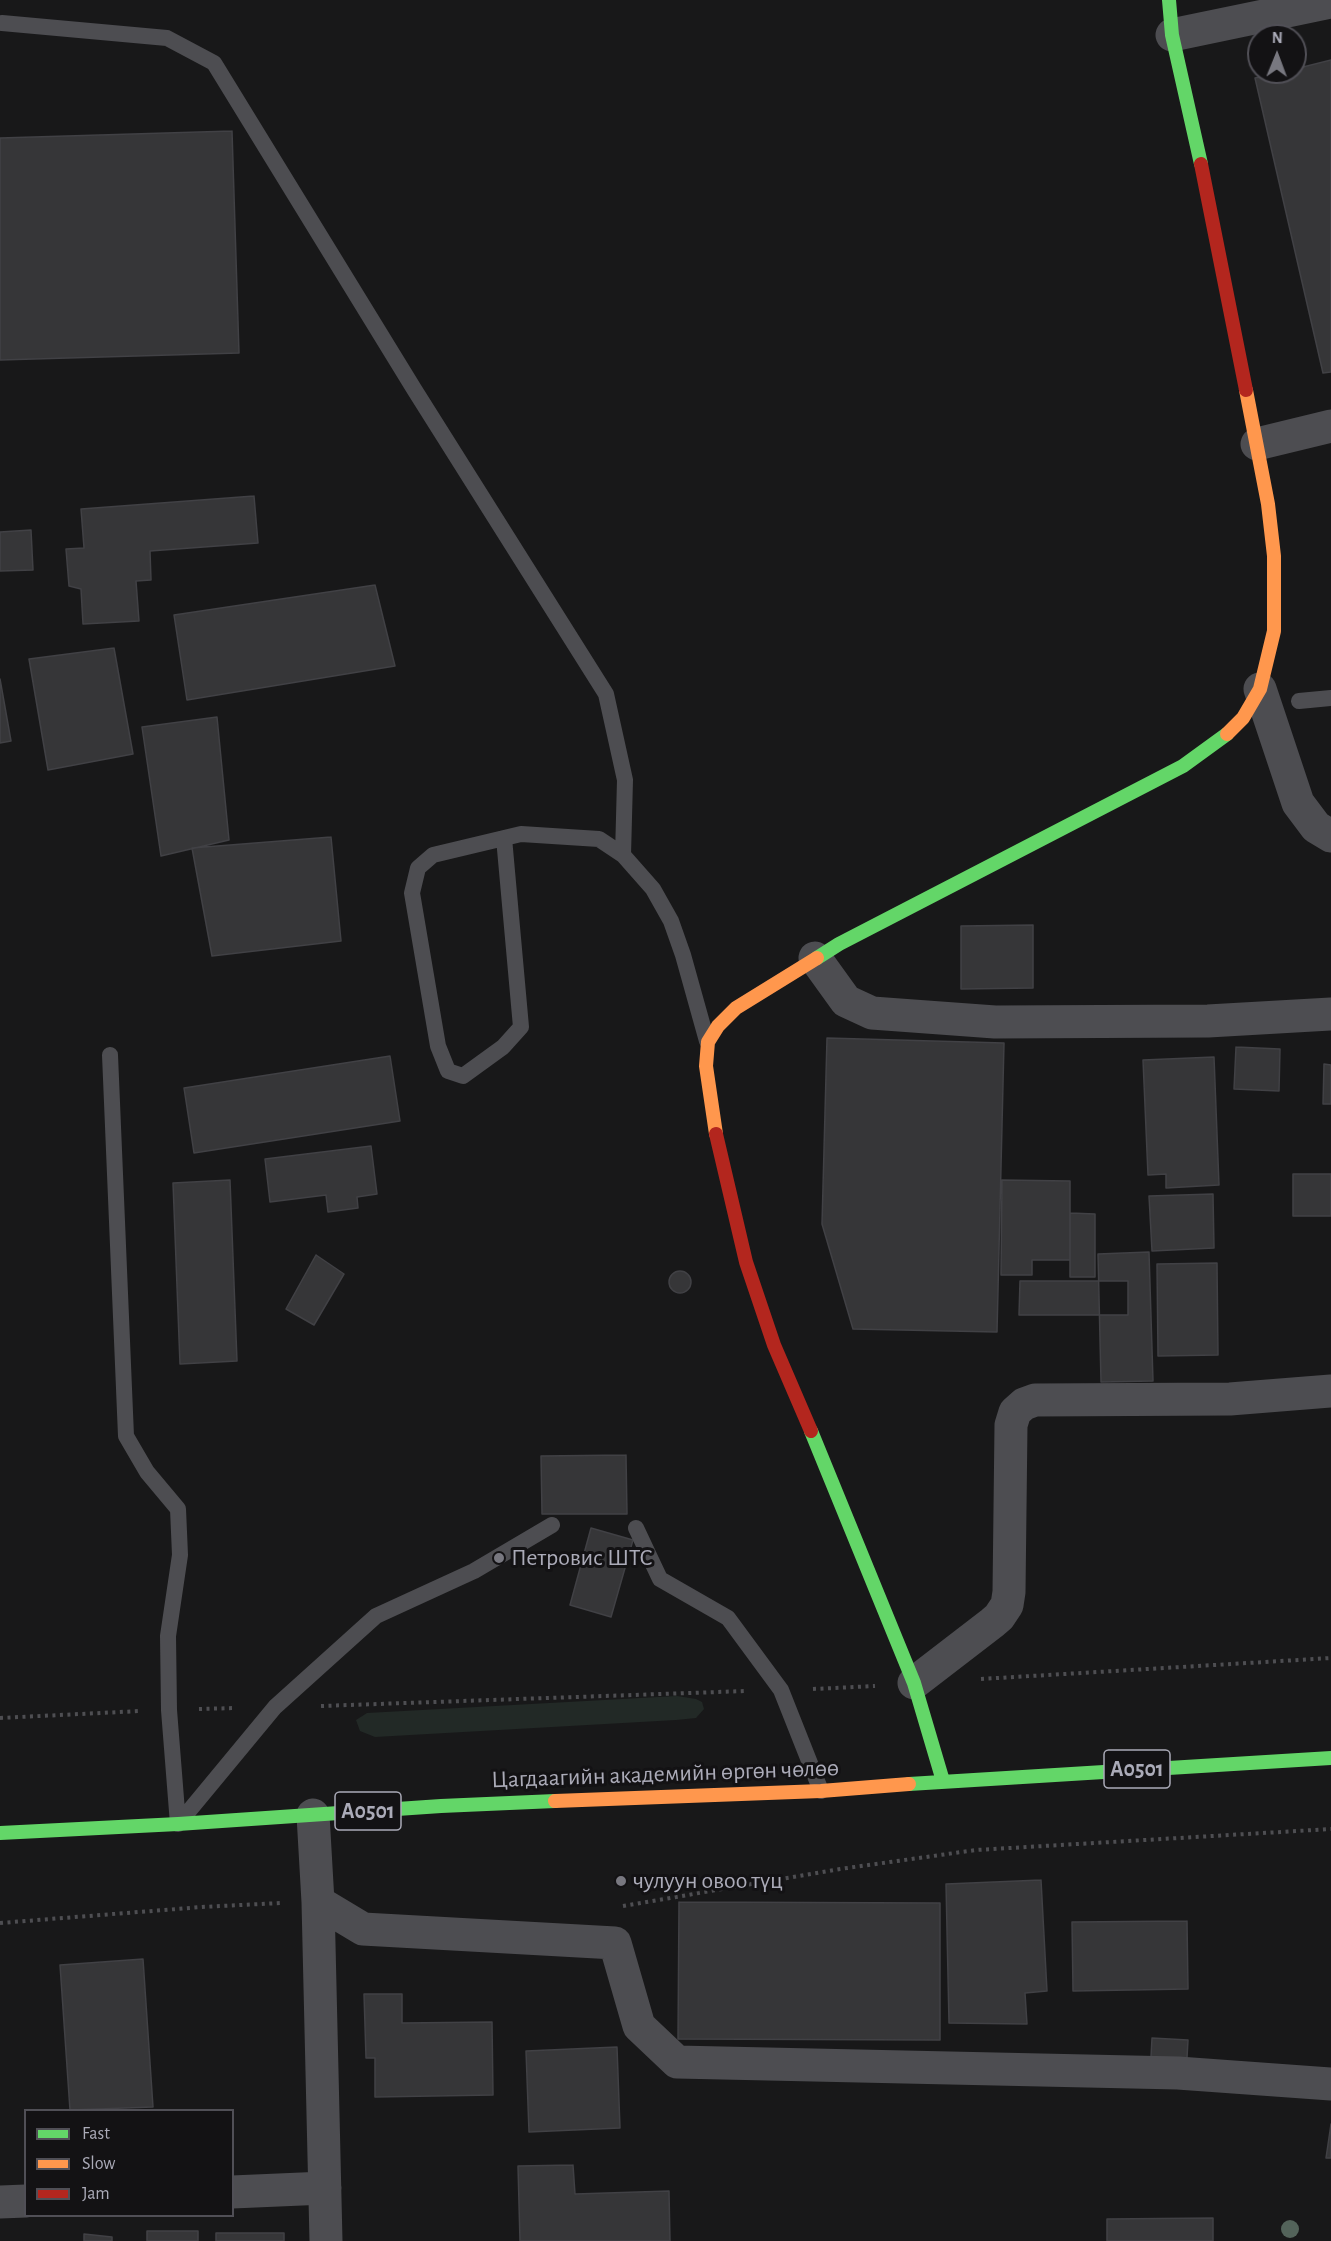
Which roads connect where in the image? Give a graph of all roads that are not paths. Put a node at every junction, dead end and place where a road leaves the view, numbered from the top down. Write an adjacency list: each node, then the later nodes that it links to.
1 (1169, 0): 4 (main road)
2 (1331, 2): 4 (street)
3 (2, 23): 12 (lane)
4 (1172, 35): 6 (main road)
5 (1331, 426): 6 (street)
6 (1257, 444): 7 (main road)
7 (1260, 690): 10 (street); 13 (main road)
8 (1331, 698): 9 (lane)
9 (1299, 701)
10 (1331, 836)
11 (504, 838): 11 (lane); 12 (lane)
12 (623, 855): 15 (lane)
13 (815, 958): 14 (street); 15 (main road)
14 (1331, 1014)
15 (708, 1042): 20 (main road)
16 (110, 1055): 25 (lane)
17 (1331, 1391): 20 (street)
18 (552, 1525): 25 (lane)
19 (636, 1528): 23 (lane)
20 (914, 1683): 22 (main road)
21 (1331, 1758): 22 (main road, Цагдаагийн академийн өргөн чөлөө / A0501)
22 (943, 1781): 23 (main road, Цагдаагийн академийн өргөн чөлөө / A0501)
23 (821, 1791): 24 (main road, Цагдаагийн академийн өргөн чөлөө / A0501)
24 (313, 1815): 25 (main road, Цагдаагийн академийн өргөн чөлөө / A0501); 27 (street)
25 (178, 1824): 26 (main road, Цагдаагийн академийн өргөн чөлөө / A0501)
26 (0, 1833)
27 (318, 1902): 28 (street); 29 (street)
28 (1331, 2084)
29 (325, 2188): 30 (street); 33 (street)
30 (234, 2192)
31 (24, 2201): 32 (street)
32 (0, 2202)
33 (326, 2241)

